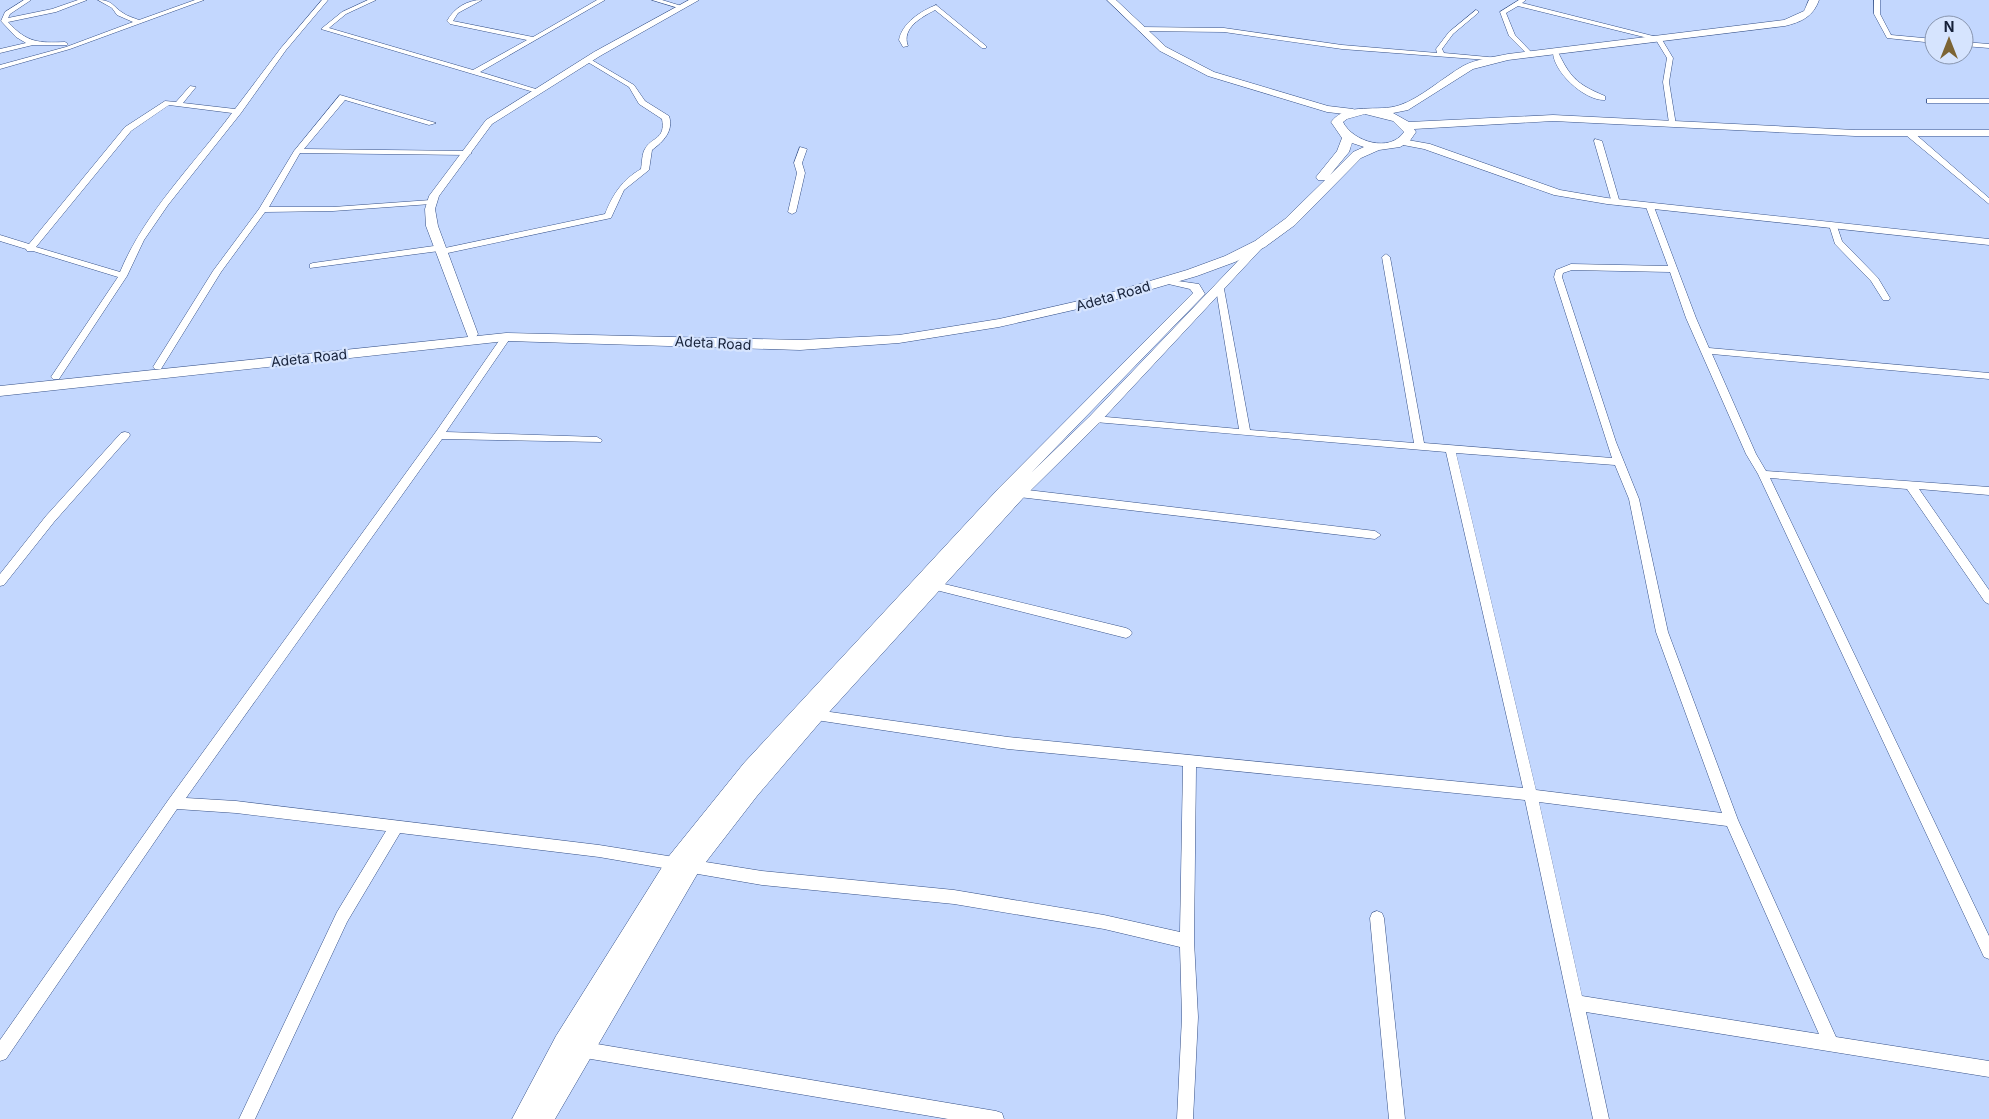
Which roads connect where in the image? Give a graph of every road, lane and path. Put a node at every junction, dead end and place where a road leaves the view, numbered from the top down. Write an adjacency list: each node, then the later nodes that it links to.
1 (28, 0): 18 (street)
2 (84, 0): 18 (street)
3 (101, 0): 19 (street)
4 (201, 0): 19 (street)
5 (325, 0): 46 (street)
6 (373, 0): 38 (street)
7 (479, 0): 21 (street)
8 (602, 0): 21 (street)
9 (655, 0): 16 (street)
10 (695, 0): 16 (street)
11 (1104, 0): 20 (street)
12 (1111, 0): 20 (street)
13 (1814, 0): 22 (main road)
14 (1877, 0): 23 (street)
15 (1520, 2): 22 (street); 32 (street)
16 (682, 7): 35 (street)
17 (1476, 12): 33 (street)
18 (4, 20): 25 (street)
19 (137, 22): 24 (street)
20 (1143, 34): 33 (street); 47 (street); 49 (street)
21 (535, 39): 38 (street)
22 (1659, 39): 31 (main road); 51 (street)
23 (1924, 40)
24 (82, 43): 25 (street); 34 (street)
25 (35, 44): 30 (street); 34 (street)
26 (1974, 45): 28 (street)
27 (905, 46): 29 (street)
28 (1989, 46)
29 (984, 47)
30 (0, 51)
31 (1555, 51): 32 (main road); 41 (street)
32 (1531, 55): 36 (main road)
33 (1441, 56): 36 (street)
34 (35, 57): 37 (street)
35 (588, 60): 40 (street); 74 (street)
36 (1500, 60): 45 (main road)
37 (0, 66)
38 (475, 72): 40 (street)
39 (192, 87): 44 (street)
40 (537, 91): 62 (street)
41 (1602, 98)
42 (1930, 101): 43 (street)
43 (1989, 101)
44 (178, 104): 46 (street); 73 (street)
45 (1404, 108): 48 (main road); 52 (main road)
46 (238, 110): 78 (street)
47 (1353, 112): 48 (main road); 49 (main road)
48 (1379, 112): 52 (main road)
49 (1337, 122): 55 (main road)
50 (432, 123): 61 (street)
51 (1673, 123): 52 (main road); 54 (main road)
52 (1406, 126): 57 (main road); 59 (street)
53 (1989, 133): 54 (main road)
54 (1910, 134): 64 (street)
55 (1348, 138): 58 (main road); 82 (main road, Adeta Road)
56 (1598, 141): 65 (street)
57 (1402, 142): 58 (main road); 59 (street)
58 (1377, 146): 72 (main road, Adeta Road)
59 (1426, 146): 65 (street)
60 (803, 149): 68 (street)
61 (298, 151): 62 (street); 67 (street)
62 (468, 153): 63 (street)
63 (431, 202): 67 (street); 74 (street)
64 (1989, 202)
65 (1616, 203): 66 (street)
66 (1650, 207): 69 (street); 77 (street)
67 (263, 210): 86 (street)
68 (792, 212)
69 (1833, 226): 71 (street); 81 (street)
70 (0, 238): 73 (street)
71 (1989, 242)
72 (1260, 244): 79 (main road, Adeta Road); 80 (street)
73 (30, 249): 78 (street)
74 (442, 250): 76 (street); 83 (street)
75 (1386, 257): 96 (street)
76 (313, 266)
77 (1672, 269): 85 (street); 98 (street)
78 (123, 276): 88 (street)
79 (1168, 281): 82 (main road, Adeta Road); 114 (street)
80 (1220, 289): 91 (street); 92 (street)
81 (1886, 298)
82 (947, 328): 83 (main road, Adeta Road); 84 (main road, Adeta Road)
83 (472, 334): 86 (main road, Adeta Road)
84 (506, 338): 90 (main road, Adeta Road); 94 (street)
85 (1707, 352): 87 (street); 99 (street)
86 (158, 367): 88 (main road, Adeta Road)
87 (1989, 376)
88 (56, 377): 89 (main road, Adeta Road)
89 (0, 384)
90 (0, 391)
91 (1095, 419): 92 (street); 102 (street)
92 (1245, 433): 96 (street)
93 (124, 435): 104 (street)
94 (439, 435): 95 (street); 111 (street)
95 (597, 440)
96 (1420, 446): 97 (street)
97 (1450, 449): 98 (street); 110 (street)
98 (1618, 462): 112 (street)
99 (1763, 474): 100 (street); 117 (street)
100 (1911, 486): 101 (street); 106 (street)
101 (1989, 492)
102 (1019, 494): 103 (street); 105 (street)
103 (1375, 535)
104 (0, 582)
105 (936, 586): 107 (street); 108 (street)
106 (1989, 600)
107 (1126, 633)
108 (816, 715): 109 (street); 114 (street)
109 (1190, 760): 110 (street); 116 (street)
110 (1531, 795): 112 (street); 118 (street)
111 (174, 803): 113 (street); 122 (street)
112 (1731, 820): 120 (street)
113 (397, 826): 114 (street); 124 (street)
114 (684, 864): 116 (street); 119 (street); 121 (street)
115 (1377, 918): 129 (street)
116 (1187, 941): 128 (street)
117 (1989, 952)
118 (1576, 1003): 120 (street); 130 (street)
119 (563, 1044): 121 (street); 125 (street)
120 (1832, 1045): 123 (street)
121 (582, 1050): 126 (street); 127 (street)
122 (0, 1053)
123 (1989, 1069)
124 (247, 1119)
125 (523, 1119)
126 (544, 1119)
127 (996, 1119)
128 (1184, 1119)
129 (1396, 1119)
130 (1601, 1119)

